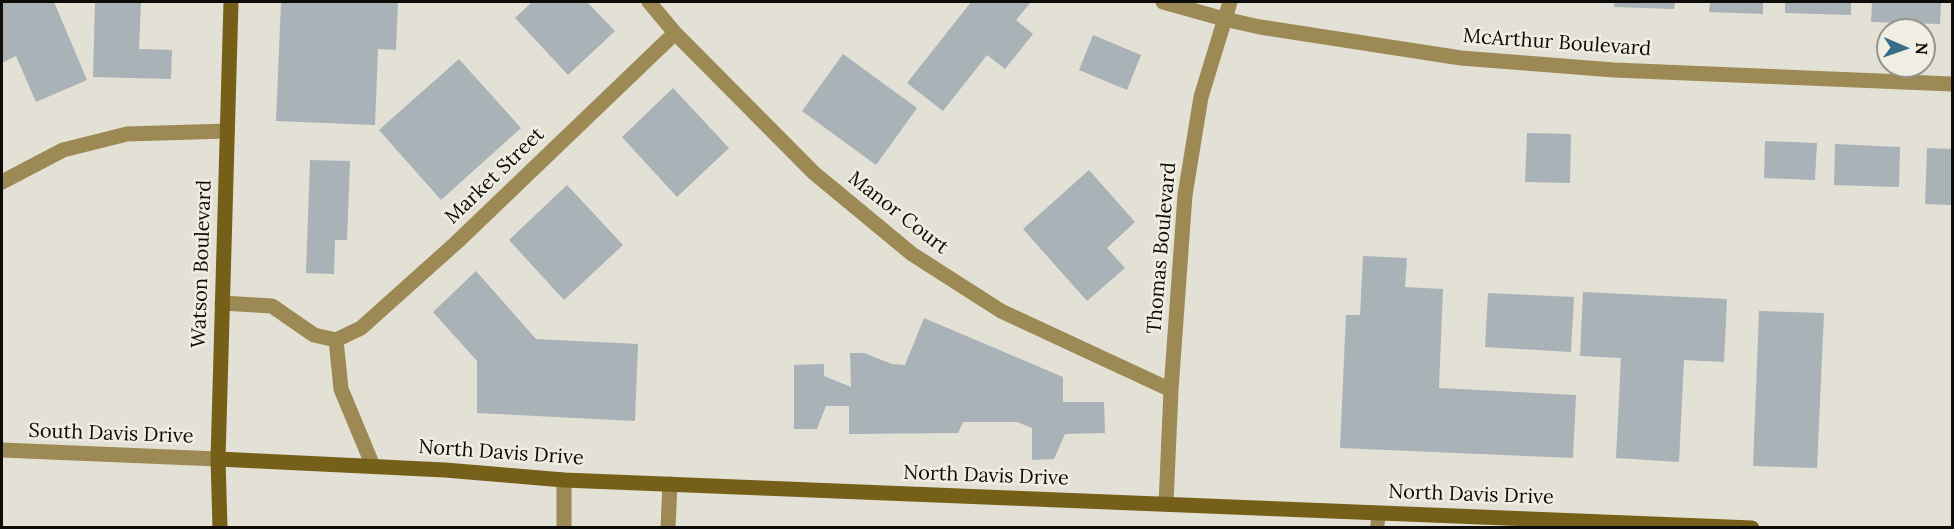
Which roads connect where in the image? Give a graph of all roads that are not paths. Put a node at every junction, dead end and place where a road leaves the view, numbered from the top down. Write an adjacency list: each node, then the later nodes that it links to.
1 (231, 2): 8 (main road, Watson Boulevard)
2 (649, 2): 6 (street, Manor Court)
3 (1163, 2): 5 (street, McArthur Boulevard)
4 (1230, 2): 5 (street, Thomas Boulevard)
5 (1224, 19): 7 (street, McArthur Boulevard); 12 (street, Thomas Boulevard)
6 (675, 33): 11 (street, Market Street); 12 (street, Manor Court)
7 (1953, 84)
8 (227, 131): 9 (street); 10 (main road, Watson Boulevard)
9 (2, 182)
10 (222, 303): 11 (street); 14 (main road, Watson Boulevard)
11 (336, 340): 15 (street)
12 (1171, 390): 18 (street, Thomas Boulevard)
13 (2, 450): 14 (street, South Davis Drive)
14 (218, 459): 15 (main road, North Davis Drive); 22 (main road, Watson Boulevard)
15 (373, 466): 16 (main road, North Davis Drive)
16 (564, 480): 17 (main road, North Davis Drive); 23 (street)
17 (670, 484): 18 (main road, North Davis Drive); 24 (street)
18 (1166, 504): 19 (main road, North Davis Drive)
19 (1378, 520): 20 (main road, North Davis Drive)
20 (1504, 522): 21 (main road, North Davis Drive)
21 (1599, 524): 25 (main road, North Davis Drive)
22 (220, 528)
23 (564, 528)
24 (668, 528)
25 (1752, 528)

